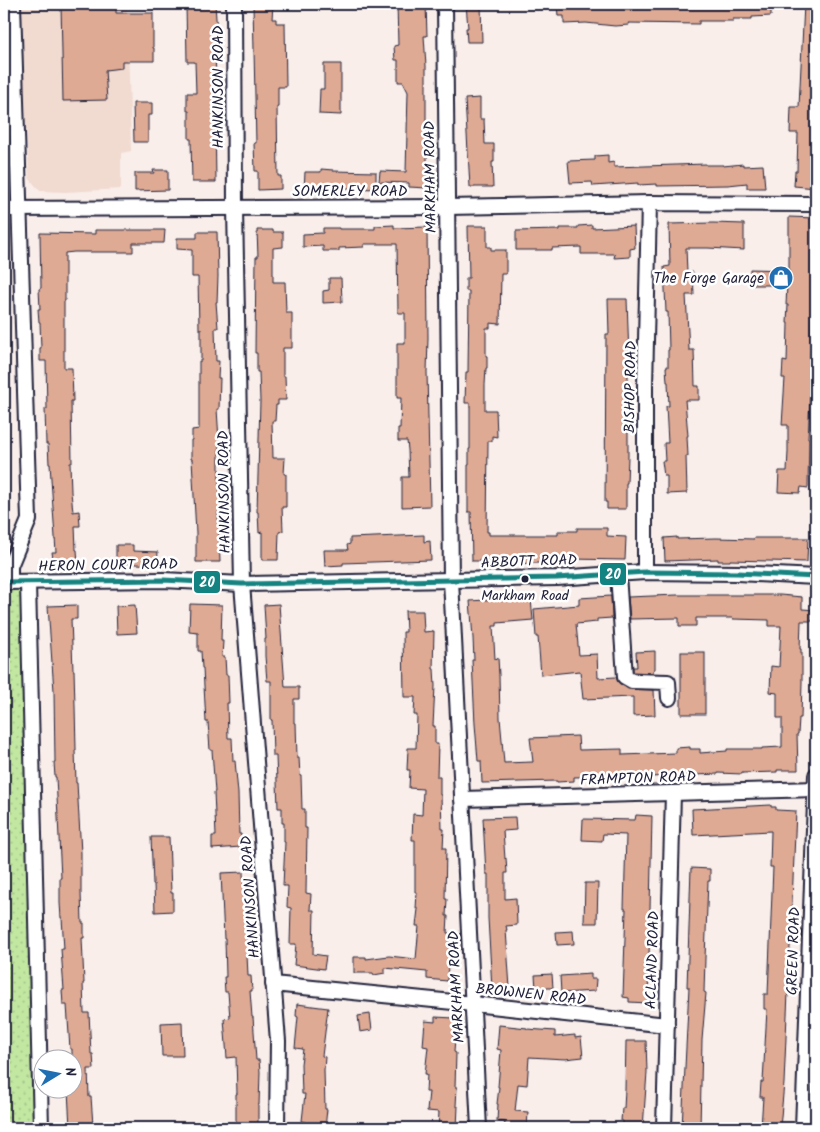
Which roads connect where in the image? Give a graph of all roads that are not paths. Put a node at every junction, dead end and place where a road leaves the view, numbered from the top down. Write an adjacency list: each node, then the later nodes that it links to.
1 (13, 4): 9 (street)
2 (234, 4): 7 (street, HANKINSON ROAD)
3 (444, 4): 6 (street, MARKHAM ROAD)
4 (649, 203): 5 (street, SOMERLEY ROAD); 6 (street, SOMERLEY ROAD); 11 (street, BISHOP ROAD)
5 (816, 204)
6 (447, 207): 7 (street, SOMERLEY ROAD); 14 (street, MARKHAM ROAD)
7 (235, 208): 9 (street, SOMERLEY ROAD); 17 (street, HANKINSON ROAD)
8 (4, 209): 9 (street, SOMERLEY ROAD)
9 (20, 209): 10 (street)
10 (10, 546): 15 (street)
11 (645, 572): 12 (street, ABBOTT ROAD); 13 (street, ABBOTT ROAD)
12 (618, 574): 14 (street, ABBOTT ROAD); 18 (street)
13 (816, 576)
14 (452, 580): 17 (street, ABBOTT ROAD); 22 (street, MARKHAM ROAD)
15 (7, 582): 16 (street, HERON COURT ROAD)
16 (28, 582): 17 (street, HERON COURT ROAD); 27 (street)
17 (242, 584): 23 (street, HANKINSON ROAD)
18 (669, 698)
19 (816, 774): 20 (street, GREEN ROAD)
20 (816, 789): 21 (street, FRAMPTON ROAD); 26 (street, GREEN ROAD)
21 (673, 793): 22 (street, FRAMPTON ROAD); 25 (street, ACLAND ROAD)
22 (462, 799): 24 (street, MARKHAM ROAD)
23 (272, 984): 24 (street, BROWNEN ROAD); 28 (street, HANKINSON ROAD)
24 (474, 1004): 25 (street, BROWNEN ROAD); 29 (street, MARKHAM ROAD)
25 (667, 1025): 30 (street, ACLAND ROAD)
26 (811, 1053): 31 (street, GREEN ROAD)
27 (41, 1128)
28 (277, 1128)
29 (480, 1128)
30 (664, 1128)
31 (803, 1128)

